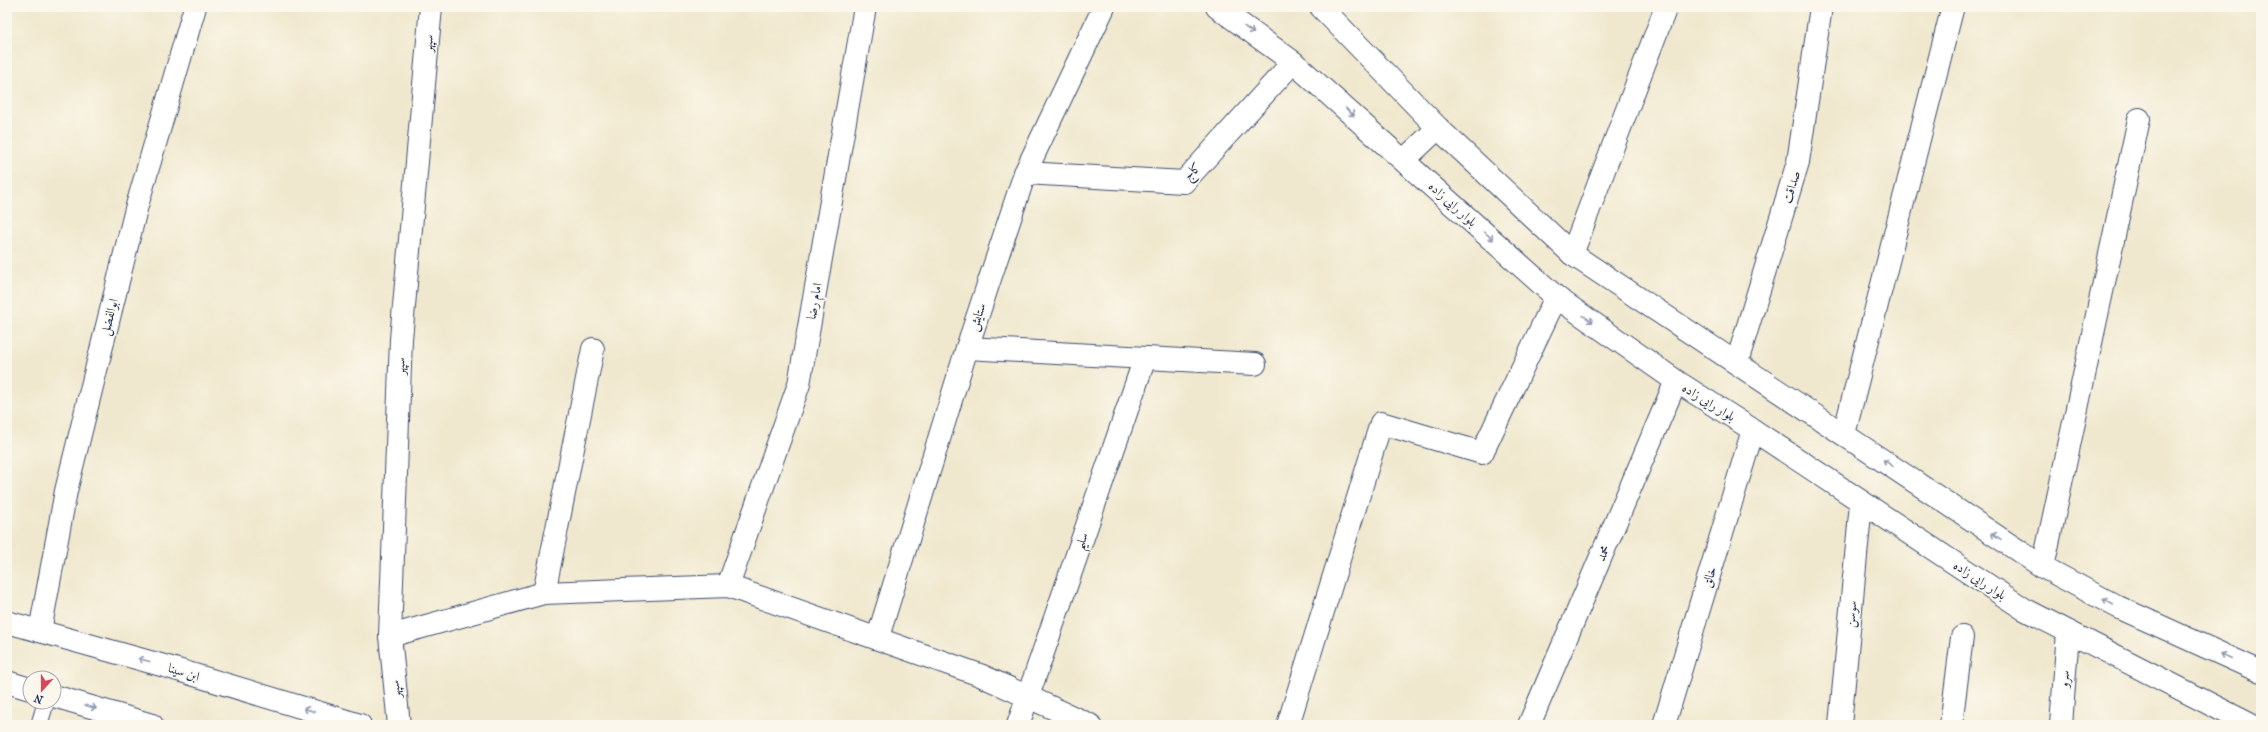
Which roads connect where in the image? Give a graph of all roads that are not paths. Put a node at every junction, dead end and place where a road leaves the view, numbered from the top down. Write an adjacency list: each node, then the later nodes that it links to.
1 (195, 7): 30 (street, ابوالفضل)
2 (431, 7): 32 (street, سپهر)
3 (865, 7): 27 (street, امام رضا)
4 (1104, 7): 14 (street, ستایش)
5 (1217, 7): 10 (street, بلوار رایی زاده, one-way to 10)
6 (1320, 7): 12 (street)
7 (1666, 7): 15 (street)
8 (1821, 7): 20 (street, صداقت)
9 (1952, 10): 24 (street)
10 (1293, 62): 13 (street, بلوار رایی زاده, one-way to 13); 14 (street, کاج)
11 (2139, 119): 26 (street)
12 (1438, 128): 13 (street); 15 (street)
13 (1404, 160): 16 (street, بلوار رایی زاده, one-way to 16)
14 (1025, 173): 17 (street, ستایش)
15 (1572, 254): 20 (street)
16 (1556, 297): 22 (street, بلوار رایی زاده, one-way to 22); 47 (street)
17 (967, 348): 19 (street); 33 (street, ستایش)
18 (593, 349): 28 (street)
19 (1145, 358): 21 (street); 38 (street, سلیم)
20 (1737, 362): 24 (street)
21 (1255, 364)
22 (1676, 381): 23 (street, بلوار رایی زاده); 48 (street, محمد)
23 (1753, 430): 25 (street, بلوار رایی زاده); 49 (street, خالق)
24 (1844, 434): 26 (street, one-way to 24)
25 (1861, 503): 31 (street, بلوار رایی زاده); 50 (street, سوسن)
26 (2043, 567): 35 (street, one-way to 26)
27 (728, 586): 28 (street); 33 (street)
28 (544, 593): 32 (street)
29 (7, 622): 30 (street, ابن سینا)
30 (40, 631): 43 (street, ابن سینا, one-way to 30)
31 (2068, 632): 52 (street, سرو); 53 (street, بلوار رایی زاده)
32 (390, 636): 44 (street, سپهر)
33 (878, 637): 38 (street)
34 (1962, 637): 51 (street)
35 (2261, 672)
36 (7, 682): 37 (street)
37 (22, 687)
38 (1027, 696): 45 (street, سلیم); 46 (street)
39 (62, 698): 42 (street, one-way to 42)
40 (43, 710): 41 (lane)
41 (38, 725)
42 (152, 725)
43 (360, 725)
44 (399, 725)
45 (1018, 725)
46 (1090, 725)
47 (1288, 725)
48 (1529, 725)
49 (1664, 725)
50 (1840, 725)
51 (1951, 725)
52 (2061, 725)
53 (2251, 725)

